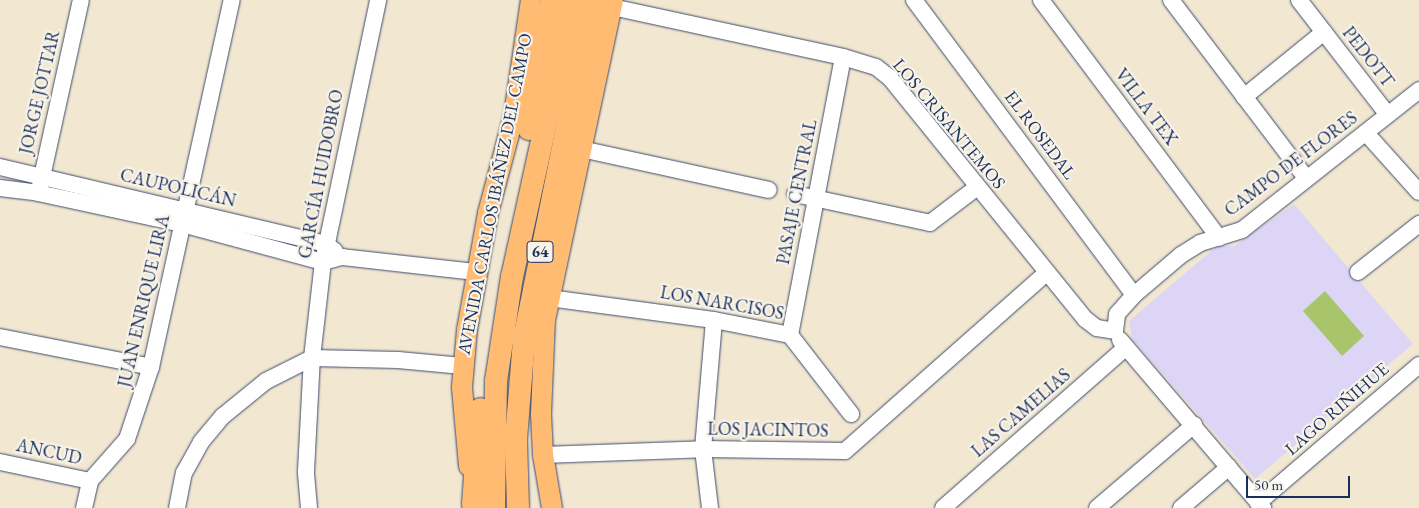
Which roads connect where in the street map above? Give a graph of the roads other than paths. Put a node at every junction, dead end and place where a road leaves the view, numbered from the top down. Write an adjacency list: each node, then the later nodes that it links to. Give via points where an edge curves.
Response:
1 (81, 0): 21 (street, JORGE JOTTAR)
2 (232, 0): 28 (street, JUAN ENRIQUE LIRA)
3 (378, 0): 31 (street, GARCÍA HUIDOBRO)
4 (532, 0): 35 (main road, AVENIDA CARLOS IBÁÑEZ DEL CAMPO, via 514,115 492,194)
5 (552, 0): 32 (highway, via 521,173)
6 (573, 0): 32 (highway, AVENIDA CARLOS IBÁÑEZ DEL CAMPO / 64)
7 (914, 0): 38 (street, EL ROSEDAL)
8 (1041, 0): 30 (street, VILLA TEX)
9 (1170, 0): 15 (street)
10 (1299, 0): 12 (street, PEDOTT)
11 (606, 2): 13 (street, LOS CRISANTEMOS); 18 (main road); 61 (highway, 64, via 525,330 517,413)
12 (1324, 32): 15 (street); 16 (street, PEDOTT)
13 (843, 57): 23 (street, LOS CRISANTEMOS, via 868,63 890,78); 27 (street, PASAJE CENTRAL)
14 (1419, 90): 16 (street, CAMPO DE FLORES)
15 (1244, 98): 20 (street)
16 (1388, 115): 17 (street, CAMPO DE FLORES)
17 (1366, 133): 20 (street, CAMPO DE FLORES); 25 (street)
18 (581, 149): 24 (street); 39 (main road)
19 (0, 167): 21 (street, CAUPOLICÁN)
20 (1306, 178): 30 (street, CAMPO DE FLORES, via 1242,230)
21 (40, 185): 22 (street, CAUPOLICÁN); 28 (street, CAUPOLICÁN)
22 (0, 188)
23 (976, 188): 27 (street, via 930,223); 37 (street, LOS CRISANTEMOS)
24 (769, 190)
25 (1419, 192)
26 (795, 194): 27 (street)
27 (816, 199): 42 (street, PASAJE CENTRAL)
28 (184, 217): 31 (street, CAUPOLICÁN); 34 (street, CAUPOLICÁN); 48 (street, JUAN ENRIQUE LIRA)
29 (1419, 224): 36 (street)
30 (1219, 238): 38 (street, CAMPO DE FLORES, via 1200,243 1181,255)
31 (326, 244): 33 (street, CAUPOLICÁN); 34 (street, GARCÍA HUIDOBRO)
32 (517, 246): 57 (highway, AVENIDA CARLOS IBÁÑEZ DEL CAMPO / 64, via 484,384)
33 (342, 257): 34 (street, CAUPOLICÁN); 35 (street, CAUPOLICÁN)
34 (323, 262): 45 (street, GARCÍA HUIDOBRO)
35 (476, 272): 47 (main road, AVENIDA CARLOS IBÁÑEZ DEL CAMPO)
36 (1358, 272)
37 (1046, 274): 41 (street, LOS CRISANTEMOS, via 1084,320 1097,328); 51 (street, LOS JACINTOS, via 845,451)
38 (1134, 294): 41 (street, via 1117,314)
39 (548, 298): 40 (street, LOS NARCISOS); 52 (main road, via 541,368)
40 (714, 320): 42 (street, LOS NARCISOS); 51 (street)
41 (1115, 331): 44 (street)
42 (790, 335): 49 (street, LOS NARCISOS)
43 (0, 337): 48 (street)
44 (1124, 349): 50 (street); 64 (street, LAS CAMELIAS)
45 (312, 358): 47 (street, via 398,360); 59 (street, via 266,381 223,416 201,442 184,473); 60 (street, GARCÍA HUIDOBRO, via 306,471)
46 (1419, 365): 56 (street, LAGO RIÑIHUE)
47 (462, 366): 57 (main road, AVENIDA CARLOS IBÁÑEZ DEL CAMPO, via 462,400)
48 (151, 367): 55 (street, JUAN ENRIQUE LIRA, via 127,439)
49 (851, 414)
50 (1194, 425): 54 (street); 65 (street)
51 (703, 449): 52 (street, LOS JACINTOS); 63 (street)
52 (543, 456): 62 (main road)
53 (0, 462): 55 (street, ANCUD)
54 (1229, 467): 56 (street); 66 (street)
55 (90, 481): 58 (street, JUAN ENRIQUE LIRA)
56 (1260, 505)
57 (480, 507)
58 (84, 508)
59 (177, 508)
60 (309, 508)
61 (518, 508)
62 (552, 508)
63 (710, 508)
64 (943, 508)
65 (1097, 508)
66 (1181, 508)

